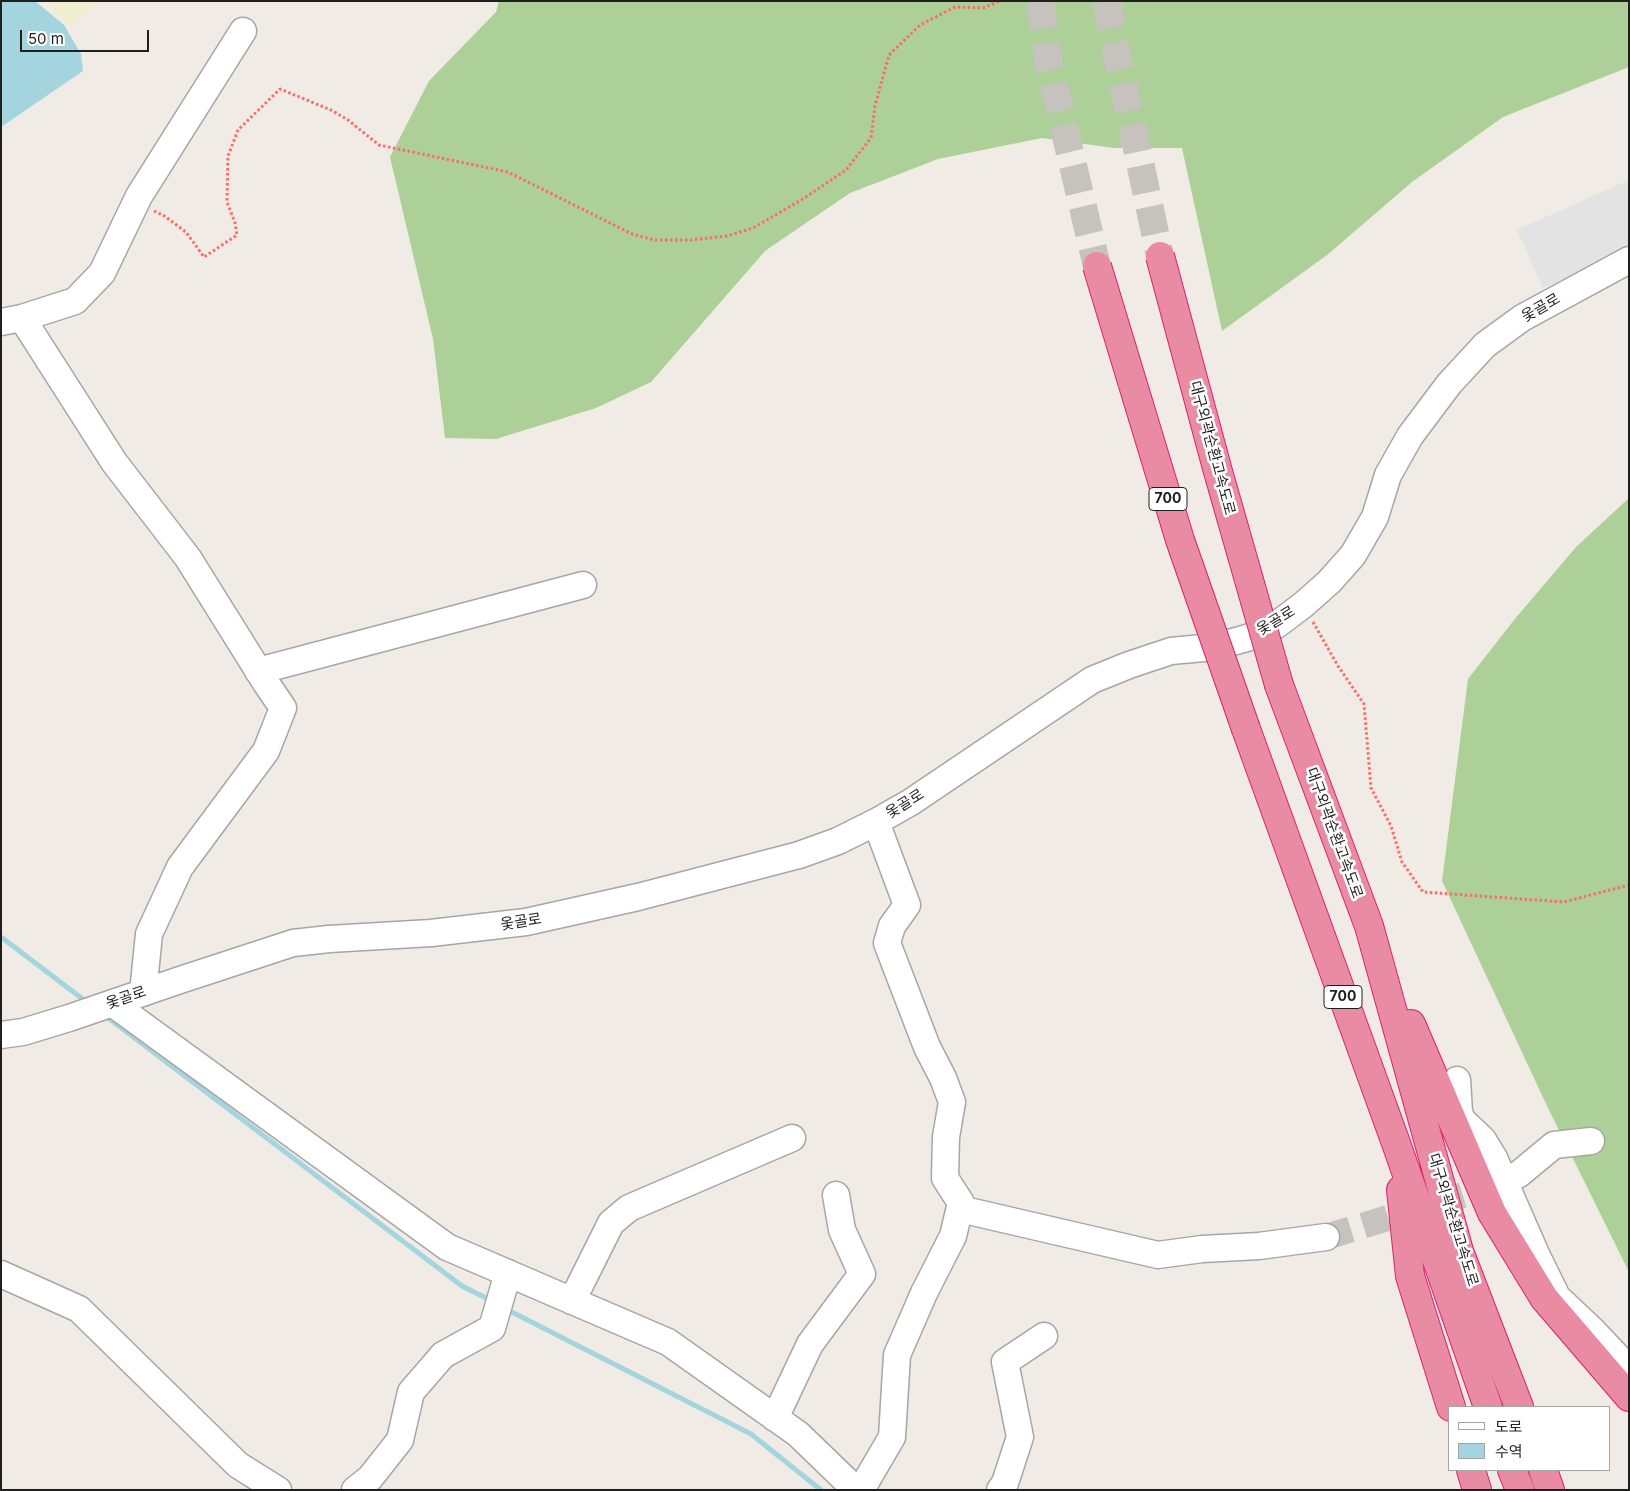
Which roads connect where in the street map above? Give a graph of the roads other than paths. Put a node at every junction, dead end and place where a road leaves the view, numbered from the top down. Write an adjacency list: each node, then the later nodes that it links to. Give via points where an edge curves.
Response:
1 (243, 31): 5 (street, via 135,203 102,273 75,301)
2 (1160, 256): 9 (highway, 대구외곽순환고속도로 / 700, bridge, via 1279,685)
3 (1629, 260): 8 (street, 옻골로, via 1522,318 1485,345 1449,384 1410,436 1388,476 1375,517 1353,555 1303,605 1274,626 1247,638 1214,647 1171,651 1092,680 911,802)
4 (1097, 266): 16 (highway, 대구외곽순환고속도로 / 700, bridge, via 1180,540)
5 (12, 320): 7 (street, via 188,558)
6 (583, 585): 7 (street)
7 (258, 670): 10 (street, via 284,708 266,751 180,868 149,934)
8 (876, 822): 10 (street, 옻골로, via 799,855 638,898 526,922 293,943); 19 (street, via 907,905 892,926 887,944 952,1102 946,1137 945,1178 961,1203)
9 (1369, 926): 21 (highway, 대구외곽순환고속도로 / 700); 27 (highway, via 1492,1213 1544,1298)
10 (143, 992): 11 (street, 옻골로)
11 (112, 1003): 12 (street, 옻골로, via 23,1032); 23 (street, via 447,1247)
12 (1, 1035)
13 (1457, 1080): 17 (street, via 1462,1120 1483,1140)
14 (792, 1138): 24 (street, via 630,1208 611,1223)
15 (1591, 1141): 17 (street, via 1554,1145)
16 (1397, 1146): 21 (highway, 대구외곽순환고속도로 / 700); 28 (highway, via 1410,1276)
17 (1504, 1182): 26 (street, via 1557,1297)
18 (836, 1195): 31 (street, via 842,1230 862,1274 810,1344)
19 (960, 1209): 20 (street, via 1158,1255); 38 (street, via 954,1236 897,1355 892,1437)
20 (1326, 1237)
21 (1449, 1258): 29 (highway, 대구외곽순환고속도로 / 700); 30 (highway, 대구외곽순환고속도로 / 700)
22 (1, 1274): 35 (street, via 79,1309 238,1465)
23 (508, 1274): 24 (street); 36 (street, via 492,1328 443,1355 411,1392 400,1440 370,1478)
24 (572, 1301): 31 (street, via 668,1342)
25 (1044, 1336): 39 (street, via 1005,1362 1020,1437)
26 (1629, 1369)
27 (1629, 1397)
28 (1451, 1406)
29 (1488, 1406)
30 (1519, 1406)
31 (776, 1418): 37 (street, via 798,1434)
32 (1471, 1471): 40 (highway)
33 (1512, 1471): 41 (highway)
34 (1542, 1471): 42 (highway)
35 (278, 1490)
36 (355, 1490)
37 (856, 1490)
38 (861, 1490)
39 (1000, 1490)
40 (1477, 1490)
41 (1520, 1490)
42 (1550, 1490)

